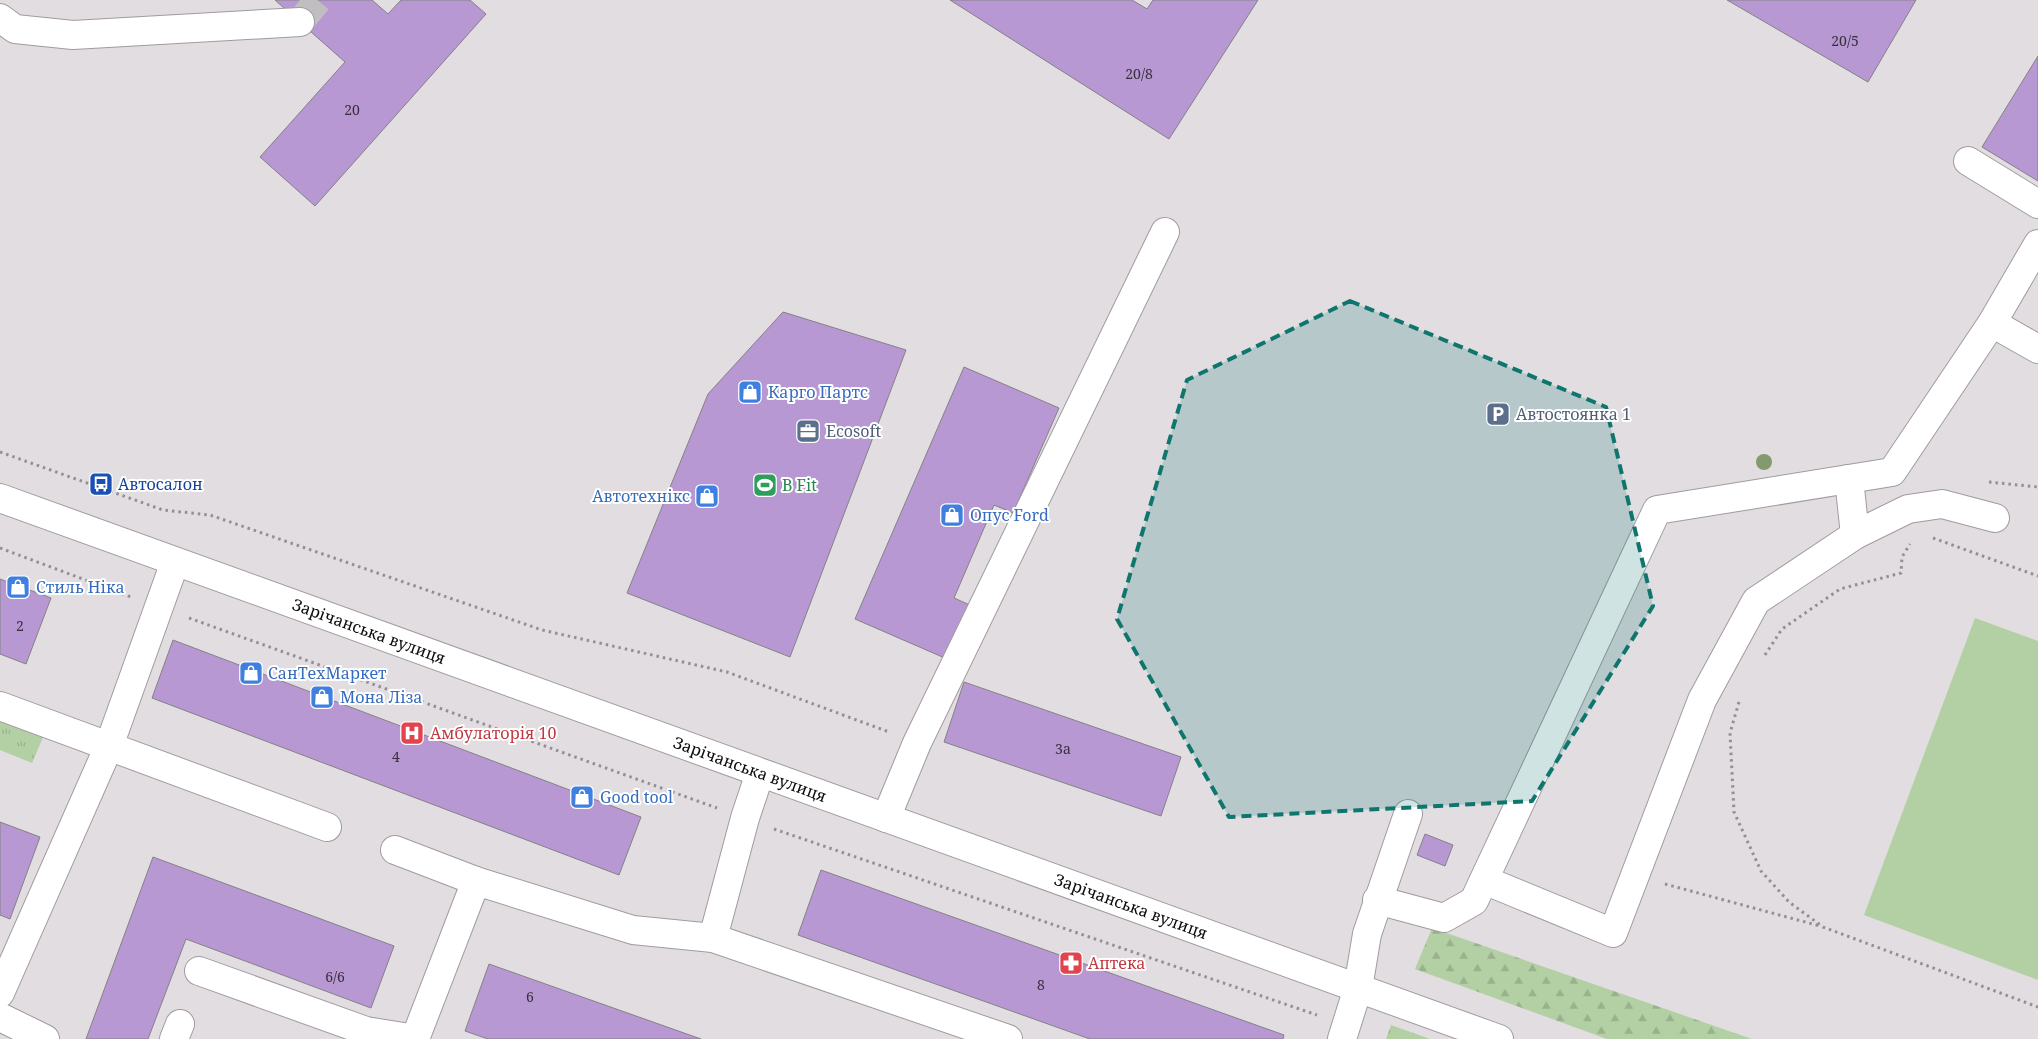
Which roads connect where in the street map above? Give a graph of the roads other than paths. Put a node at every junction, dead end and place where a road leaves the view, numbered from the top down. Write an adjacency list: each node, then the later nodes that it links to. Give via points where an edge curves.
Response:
1 (0, 18): 2 (street, via 15,29 73,35)
2 (300, 22)
3 (1968, 161): 4 (street)
4 (2038, 204)
5 (1166, 232): 18 (street, via 918,743)
6 (2038, 244): 7 (street)
7 (1992, 323): 8 (street); 9 (street, via 1892,472)
8 (2038, 349)
9 (1849, 479): 12 (street); 22 (street, via 1657,510)
10 (0, 498): 13 (street, Зарічанська вулиця)
11 (1995, 518): 12 (street, via 1942,504 1908,509)
12 (1855, 535): 22 (street, via 1756,600 1702,700 1613,933)
13 (174, 562): 15 (street); 16 (street, Зарічанська вулиця)
14 (0, 706): 15 (street)
15 (109, 746): 19 (street); 27 (street)
16 (760, 773): 18 (street, Зарічанська вулиця); 24 (street)
17 (1408, 814): 23 (street)
18 (886, 818): 26 (street, Зарічанська вулиця)
19 (327, 827)
20 (395, 850): 21 (street)
21 (476, 880): 24 (street, via 632,930); 29 (street)
22 (1484, 880): 23 (street, via 1474,901 1444,918)
23 (1378, 900): 26 (street, via 1367,934)
24 (713, 938): 30 (street)
25 (199, 972): 29 (street, via 366,1031)
26 (1358, 988): 31 (street); 32 (street, Зарічанська вулиця)
27 (1, 997): 28 (street)
28 (45, 1039)
29 (416, 1039)
30 (1008, 1039)
31 (1342, 1039)
32 (1499, 1039)

